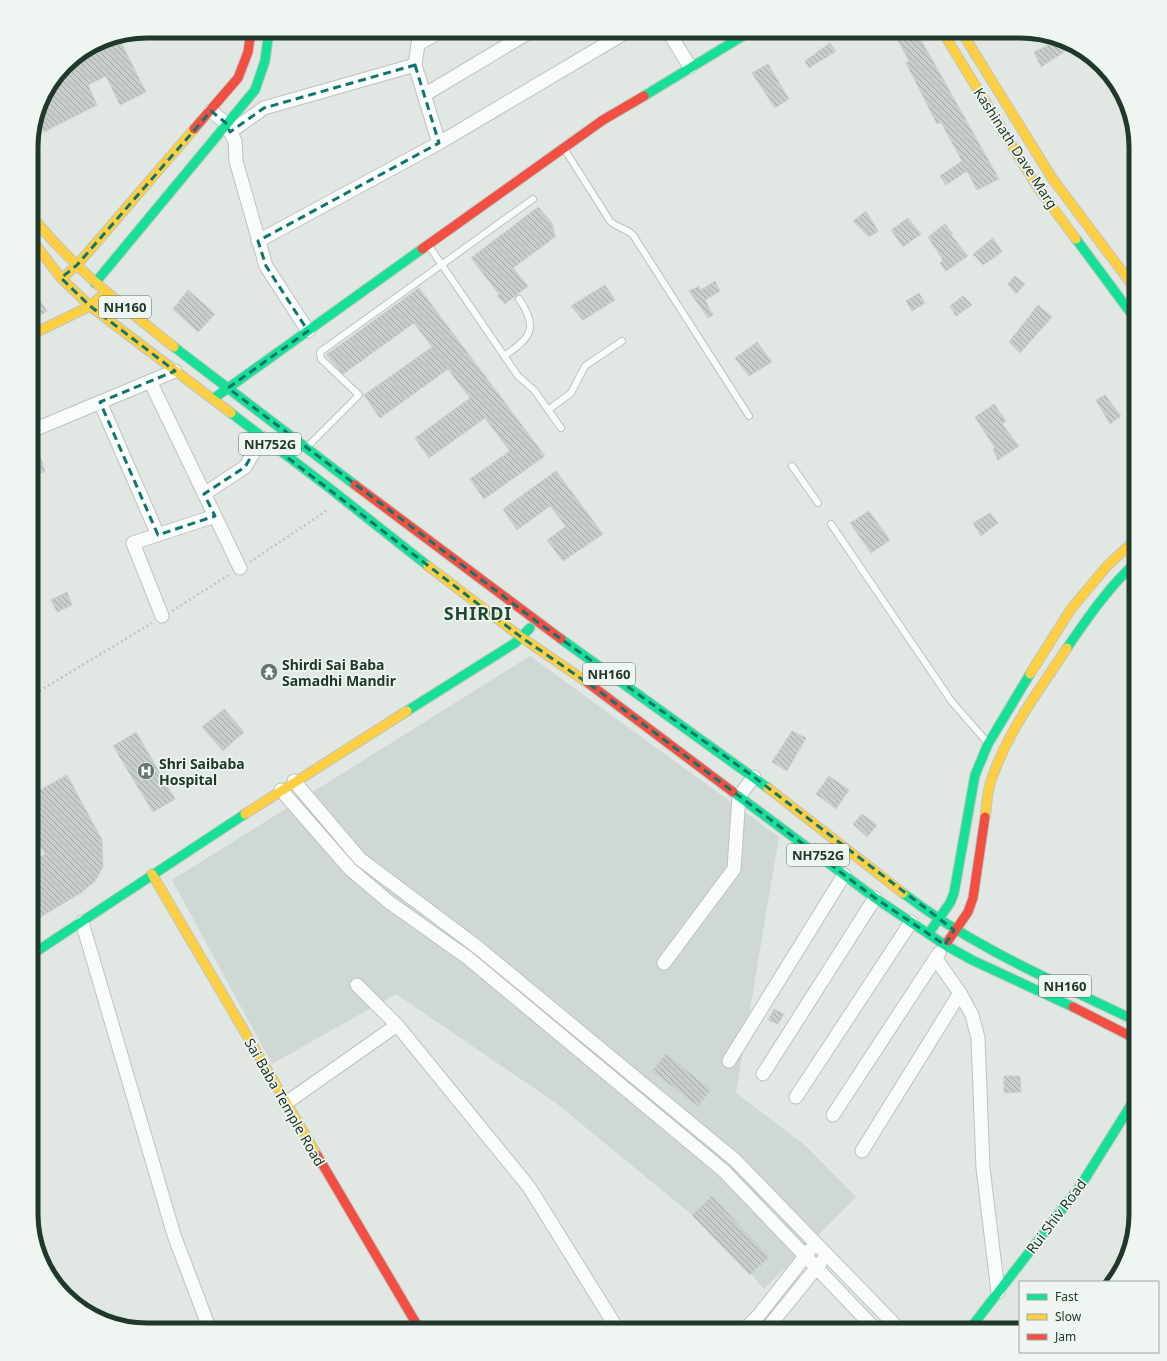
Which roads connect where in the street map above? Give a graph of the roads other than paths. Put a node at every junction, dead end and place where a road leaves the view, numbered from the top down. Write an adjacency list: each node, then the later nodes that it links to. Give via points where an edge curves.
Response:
1 (250, 38): 15 (main road, via 248,52 238,78)
2 (269, 38): 16 (main road, via 263,76)
3 (421, 38): 11 (street)
4 (429, 38): 11 (street)
5 (519, 38): 14 (street)
6 (616, 38): 17 (street)
7 (672, 38): 13 (street)
8 (739, 38): 13 (main road)
9 (946, 38): 33 (main road, Kashinath Dave Marg, via 1036,185)
10 (965, 38): 28 (main road, Kashinath Dave Marg, via 1052,178)
11 (418, 44): 12 (street)
12 (415, 65): 14 (street); 16 (street, via 264,108)
13 (690, 67): 18 (main road, via 603,120)
14 (424, 95): 17 (street)
15 (211, 111): 16 (street); 19 (main road)
16 (228, 127): 19 (main road); 22 (street, via 234,141 236,161)
17 (439, 143): 22 (street)
18 (563, 148): 23 (main road); 44 (lane, via 610,221 632,235)
19 (167, 178): 26 (main road); 29 (main road)
20 (533, 199): 25 (lane)
21 (38, 224): 26 (main road, NH160)
22 (258, 241): 34 (street, via 266,266)
23 (429, 244): 25 (lane); 34 (main road)
24 (38, 248): 27 (main road, NH752G)
25 (442, 265): 37 (lane); 48 (lane, via 320,352 321,359 359,396)
26 (77, 266): 27 (main road); 29 (main road, NH160)
27 (61, 278): 32 (main road, NH752G)
28 (1129, 281)
29 (96, 283): 30 (main road, NH160)
30 (105, 292): 32 (main road); 40 (main road, NH160)
31 (519, 299): 37 (lane, via 529,314 530,330 521,345)
32 (90, 306): 35 (main road); 38 (main road, NH752G)
33 (1129, 311)
34 (308, 331): 40 (main road)
35 (38, 332)
36 (622, 341): 43 (lane, via 585,366 572,393)
37 (504, 356): 43 (lane)
38 (175, 371): 39 (street); 41 (main road, NH752G)
39 (150, 381): 42 (street); 50 (street)
40 (228, 388): 41 (main road); 48 (main road, NH160)
41 (213, 400): 47 (main road, NH752G)
42 (100, 402): 45 (street); 54 (street)
43 (548, 410): 46 (lane)
44 (749, 416)
45 (38, 428)
46 (561, 428)
47 (262, 438): 50 (street, via 245,467); 60 (main road, NH752G)
48 (306, 448): 59 (main road, NH160)
49 (792, 466): 51 (lane)
50 (204, 494): 52 (street)
51 (818, 503)
52 (215, 516): 54 (street); 56 (street)
53 (831, 524): 61 (lane, via 952,702)
54 (158, 535): 58 (street, via 134,543)
55 (1129, 546): 61 (main road, via 1107,566 1071,609 1007,710)
56 (240, 568)
57 (1129, 569): 61 (main road, via 1086,620 1022,716)
58 (162, 616)
59 (536, 621): 60 (main road); 62 (main road, NH160)
60 (521, 637): 63 (main road); 65 (main road, NH752G, via 599,691)
61 (995, 748): 69 (main road, via 975,775 954,893); 72 (main road, via 973,898 968,912)
62 (754, 777): 65 (street); 69 (main road, NH160)
63 (294, 781): 64 (main road); 90 (street, via 360,859 476,946 696,1126 735,1160)
64 (281, 790): 66 (main road); 92 (street, via 350,869 389,902 468,958 686,1138 724,1171)
65 (739, 796): 67 (main road, NH752G); 77 (street, via 734,869)
66 (152, 874): 70 (main road); 86 (main road, Sai Baba Temple Road)
67 (844, 875): 68 (main road, NH752G); 83 (street)
68 (874, 898): 71 (main road, NH752G); 84 (street)
69 (938, 920): 72 (main road, NH160); 73 (main road)
70 (82, 922): 75 (main road); 95 (street, via 174,1235)
71 (911, 922): 73 (main road, NH752G); 85 (street)
72 (954, 930): 74 (main road); 80 (main road, NH160)
73 (928, 934): 74 (main road, NH752G)
74 (945, 945): 76 (street); 82 (main road, NH752G)
75 (38, 950)
76 (936, 959): 79 (street); 88 (street)
77 (664, 963)
78 (357, 984): 81 (street)
79 (960, 993): 89 (street); 94 (street, via 972,1015 978,1038 983,1168)
80 (1129, 1018)
81 (397, 1025): 86 (street); 97 (street, via 529,1187)
82 (1129, 1036)
83 (729, 1061)
84 (763, 1074)
85 (796, 1097)
86 (286, 1103): 96 (main road, Sai Baba Temple Road)
87 (1129, 1108): 94 (main road, Rui Shiv Road, via 1081,1185)
88 (833, 1115)
89 (862, 1151)
90 (816, 1243): 91 (street); 92 (street)
91 (826, 1254): 93 (street); 101 (street)
92 (805, 1257): 93 (street); 98 (street)
93 (816, 1268): 99 (street); 100 (street)
94 (998, 1292): 102 (main road, Rui Shiv Road)
95 (207, 1323)
96 (416, 1323)
97 (614, 1323)
98 (751, 1323)
99 (772, 1323)
100 (869, 1323)
101 (893, 1323)
102 (974, 1323)

